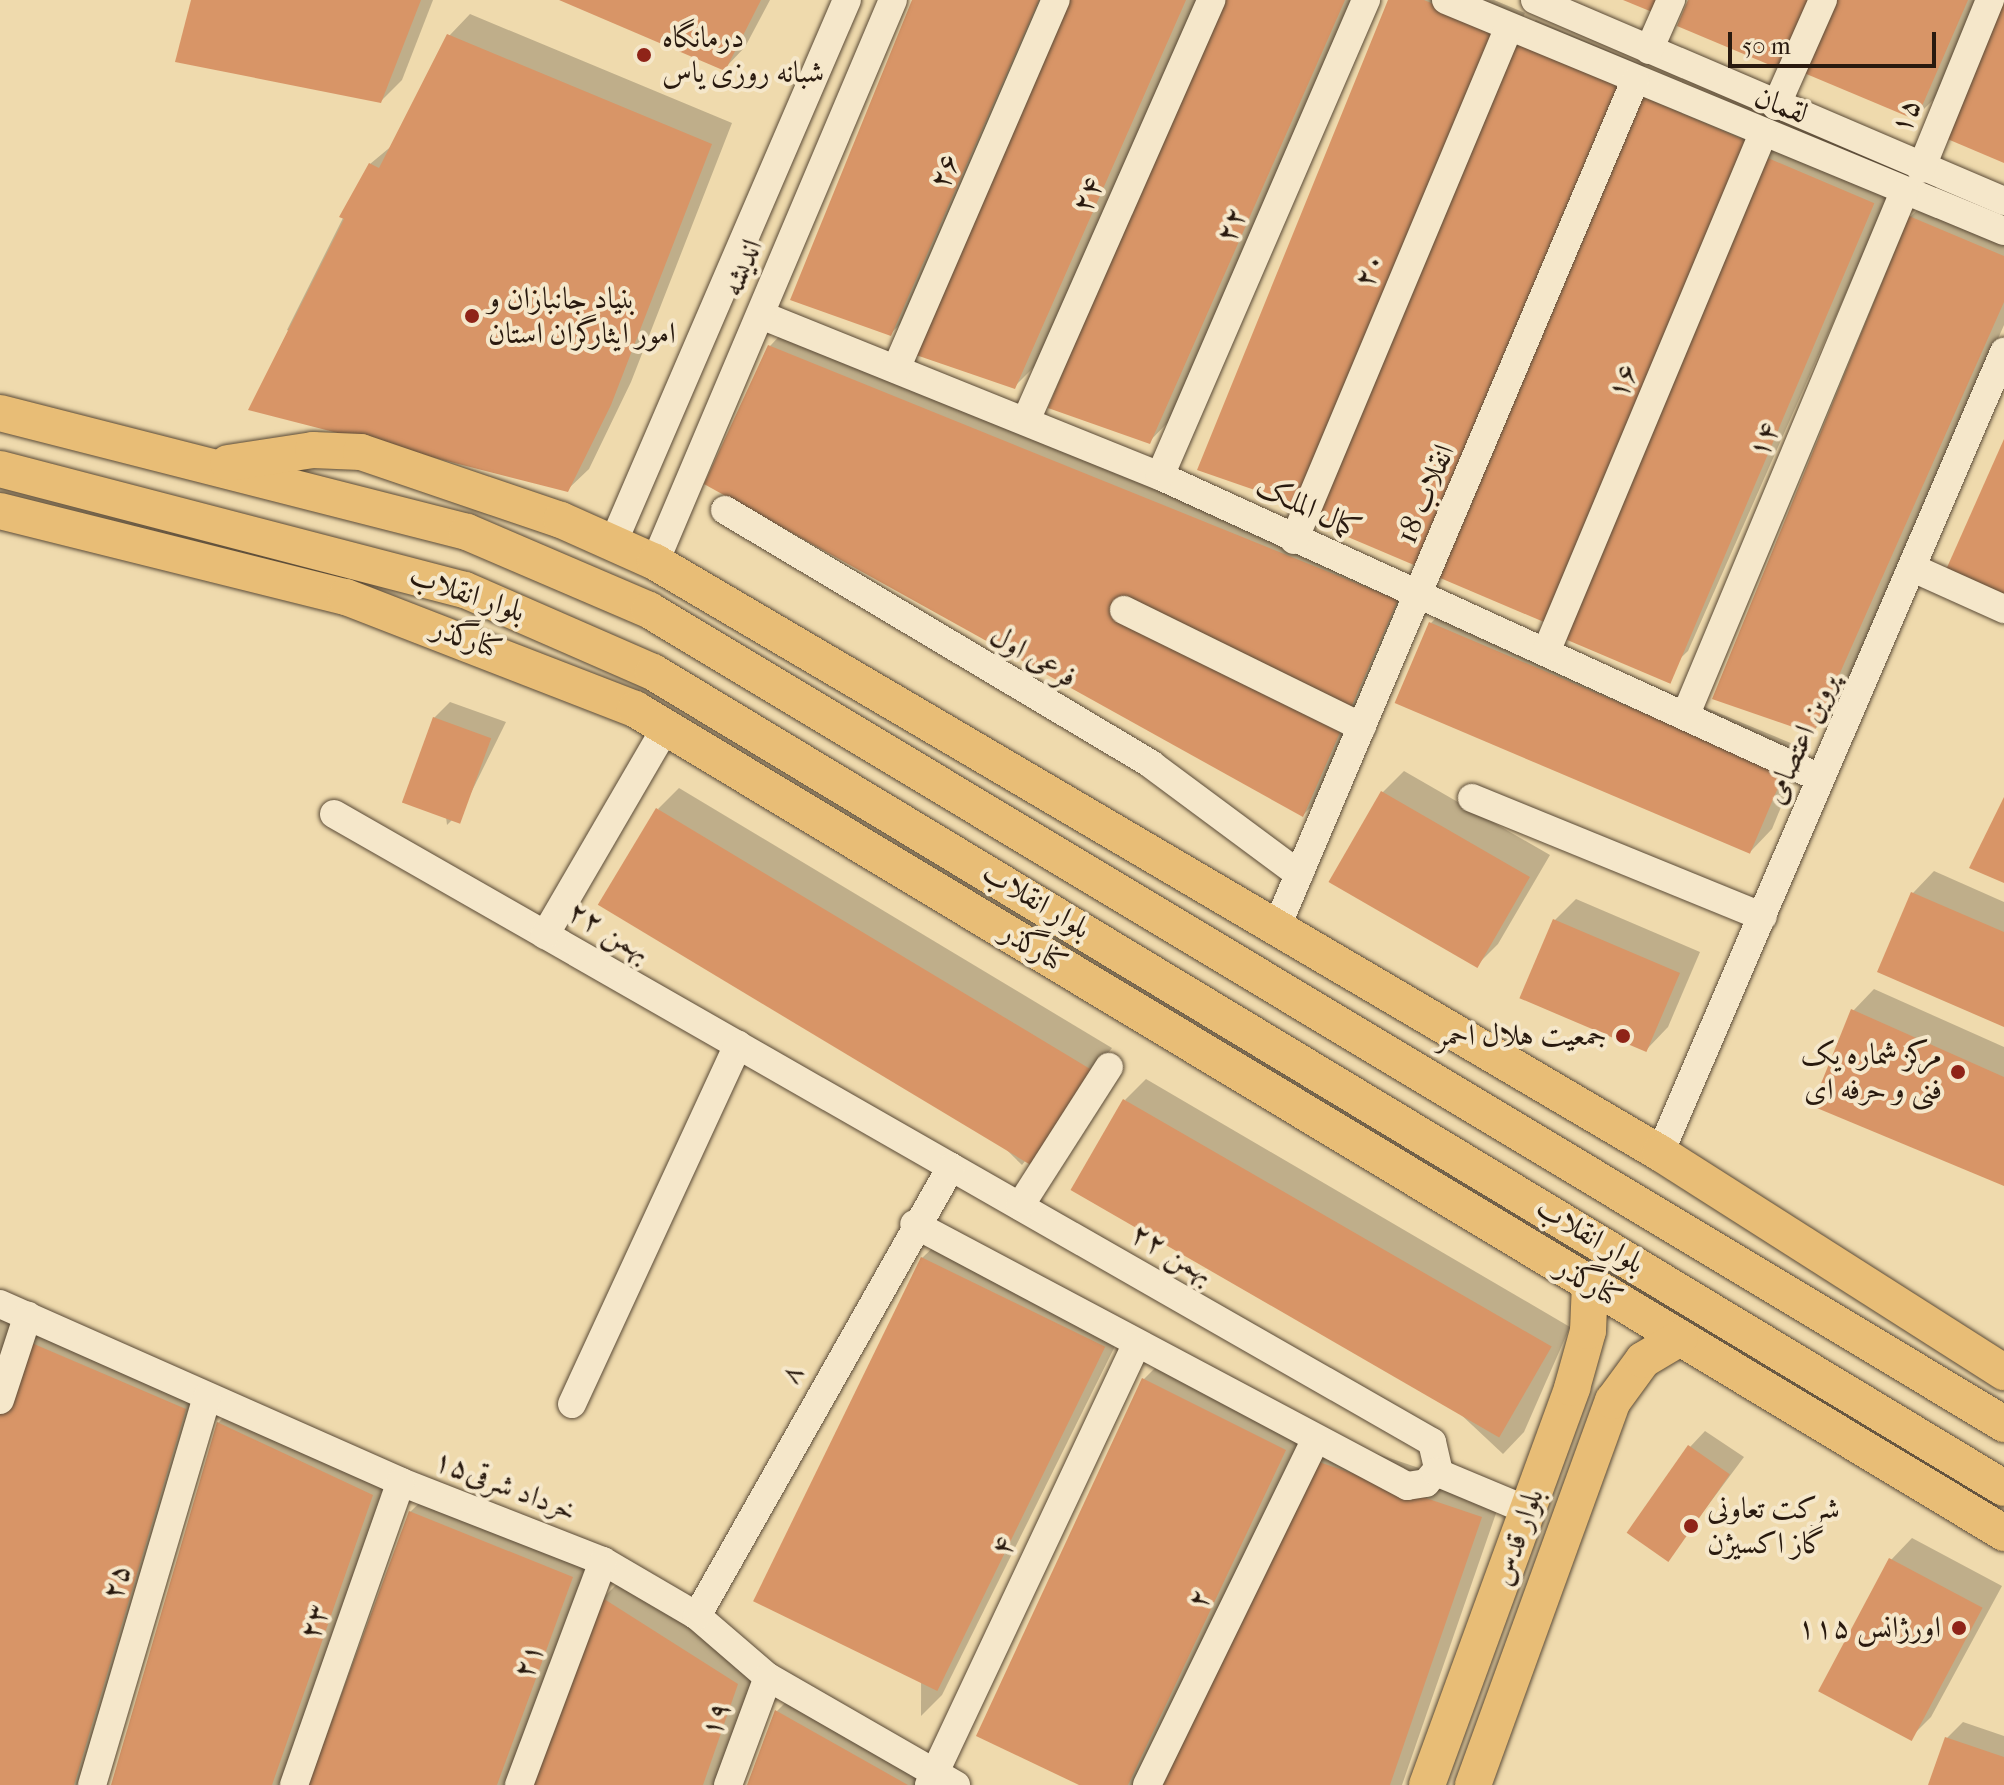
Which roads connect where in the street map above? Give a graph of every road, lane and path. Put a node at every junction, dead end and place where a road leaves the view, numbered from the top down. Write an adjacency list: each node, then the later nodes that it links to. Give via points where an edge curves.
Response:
1 (847, 0): 12 (street, اندیشه)
2 (893, 0): 14 (street, اندیشه)
3 (1056, 0): 23 (street, ۲۶)
4 (1211, 0): 25 (street, ۲۴)
5 (1366, 0): 28 (street, ۲۲)
6 (1446, 0): 11 (street, لقمان)
7 (1535, 0): 13 (street, لقمان)
8 (1671, 0): 13 (street)
9 (1823, 0): 16 (street)
10 (1990, 0): 18 (street, ۱۵)
11 (1509, 27): 15 (street, لقمان); 33 (street, ۲۰)
12 (827, 47): 14 (street); 29 (street, اندیشه)
13 (1649, 50): 16 (street, لقمان)
14 (866, 62): 21 (street, اندیشه)
15 (1635, 81): 17 (street, لقمان); 37 (street, انقلاب 18)
16 (1776, 106): 18 (street, لقمان)
17 (1762, 136): 18 (street, لقمان); 40 (street, ۱۶)
18 (1913, 181): 19 (street, لقمان); 20 (street, لقمان); 41 (street, ۱۴)
19 (2004, 201)
20 (2004, 231)
21 (761, 315): 23 (street, کمال الملک); 32 (street, اندیشه)
22 (2004, 352): 36 (street, پروین اعتصامی)
23 (896, 369): 25 (street, کمال الملک)
24 (0, 413): 26 (main road, بلوار انقلاب)
25 (1027, 418): 28 (street, کمال الملک)
26 (210, 465): 34 (main road, via 313,450 361,452); 46 (main road, بلوار انقلاب, via 467,532 558,568 738,660)
27 (0, 469): 48 (main road, بلوار انقلاب, via 346,554 563,628 725,713)
28 (1160, 476): 33 (street, کمال الملک)
29 (628, 510): 32 (street, via 642,529); 34 (street, اندیشه)
30 (725, 510): 49 (street, فرعی اول, via 1152,765)
31 (0, 511): 42 (main road, کنارگذر, via 346,597 545,668)
32 (670, 528): 35 (street, اندیشه)
33 (1294, 540): 37 (street, کمال الملک)
34 (613, 543): 35 (main road)
35 (655, 562): 51 (main road)
36 (1915, 569): 38 (street); 44 (street, پروین اعتصامی)
37 (1420, 598): 40 (street, کمال الملک); 43 (street, انقلاب 18)
38 (2004, 609)
39 (1124, 610): 43 (street)
40 (1546, 652): 41 (street, کمال الملک)
41 (1686, 714): 44 (street, کمال الملک)
42 (666, 727): 52 (street); 56 (main road, کنارگذر)
43 (1362, 727): 49 (street, انقلاب 18)
44 (1820, 778): 50 (street, پروین اعتصامی)
45 (1472, 798): 50 (street)
46 (986, 810): 48 (main road); 70 (main road, بلوار انقلاب)
47 (334, 814): 52 (street, ۲۲ بهمن)
48 (959, 855): 55 (main road, بلوار انقلاب)
49 (1299, 874): 51 (street, انقلاب 18)
50 (1763, 917): 57 (street, پروین اعتصامی)
51 (1275, 931): 57 (main road)
52 (545, 935): 53 (street, ۲۲ بهمن)
53 (738, 1045): 58 (street, ۲۲ بهمن); 69 (street)
54 (1109, 1067): 59 (street)
55 (1327, 1076): 56 (main road); 72 (main road, بلوار انقلاب)
56 (1305, 1111): 61 (main road, کنارگذر)
57 (1660, 1153): 66 (main road)
58 (951, 1167): 59 (street, ۲۲ بهمن); 60 (street, ۸)
59 (1020, 1206): 73 (street, ۲۲ بهمن, via 1432,1442 1440,1451)
60 (914, 1224): 65 (street); 81 (street, ۸)
61 (1590, 1284): 64 (main road, کنارگذر); 77 (main road, بلوار قدس, via 1582,1354)
62 (0, 1304): 63 (street, ۱۵خرداد شرقی)
63 (28, 1315): 67 (street, ۱۵خرداد شرقی); 68 (street)
64 (1680, 1338): 76 (main road, کنارگذر); 78 (main road, بلوار قدس, via 1643,1360 1613,1401)
65 (1135, 1347): 71 (street); 83 (street, ۴)
66 (2002, 1370): 70 (main road)
67 (207, 1398): 74 (street, ۱۵خرداد شرقی); 84 (street, ۲۵)
68 (0, 1400)
69 (572, 1404)
70 (1992, 1417)
71 (1314, 1442): 73 (street, via 1407,1486); 88 (street, ۲)
72 (1948, 1454): 75 (main road, بلوار انقلاب); 76 (main road)
73 (1436, 1472): 77 (street)
74 (401, 1482): 80 (street, ۱۵خرداد شرقی); 85 (street, ۲۳)
75 (2004, 1488)
76 (1931, 1489): 79 (main road, کنارگذر)
77 (1527, 1510): 78 (main road); 89 (main road, بلوار قدس)
78 (1567, 1527): 90 (main road, بلوار قدس)
79 (2004, 1533)
80 (603, 1561): 81 (street, ۱۵خرداد شرقی); 86 (street, ۲۱)
81 (697, 1616): 82 (street, ۱۵خرداد شرقی)
82 (768, 1677): 83 (street, ۱۵خرداد شرقی); 87 (street, ۱۹)
83 (939, 1781)
84 (92, 1785)
85 (294, 1785)
86 (519, 1785)
87 (728, 1785)
88 (1147, 1785)
89 (1427, 1785)
90 (1473, 1785)

